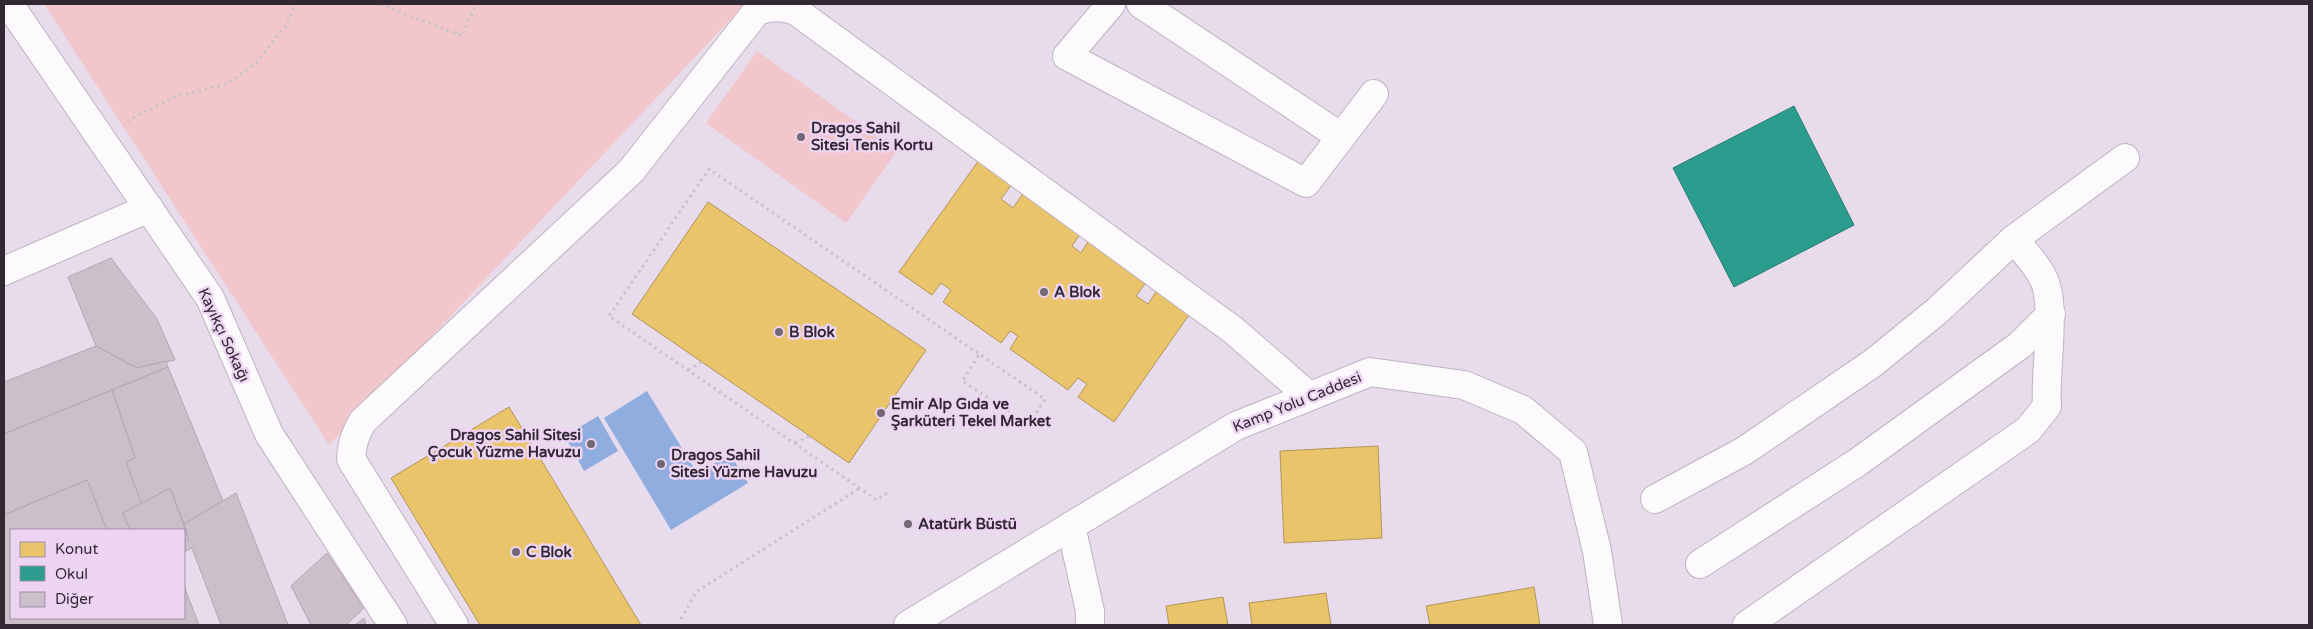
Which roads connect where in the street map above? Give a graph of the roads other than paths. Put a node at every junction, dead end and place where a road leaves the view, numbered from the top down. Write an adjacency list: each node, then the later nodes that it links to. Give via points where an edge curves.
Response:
1 (9, 4): 7 (street, Kayıkçı Sokağı)
2 (1111, 4): 5 (street, via 1067,56 1306,182)
3 (1141, 4): 5 (street)
4 (1374, 94): 5 (street)
5 (1341, 137)
6 (2125, 158): 8 (street)
7 (149, 208): 9 (street); 15 (street, Kayıkçı Sokağı, via 210,298 269,434)
8 (2014, 239): 10 (street, via 2043,277); 12 (street, via 1937,311 1873,363 1744,451)
9 (4, 271)
10 (2051, 314): 14 (street, via 2020,345 1866,457); 20 (street, via 2045,384 2047,406 2028,430)
11 (1309, 396): 13 (street, Kamp Yolu Caddesi, via 1236,426); 16 (street, via 1233,330 796,11 786,7 766,8 757,11 631,171 357,431 351,459); 19 (street, Kamp Yolu Caddesi, via 1370,372 1464,385 1523,410 1573,452 1598,551)
12 (1655, 499)
13 (1071, 526): 17 (street, Kamp Yolu Caddesi); 18 (street, via 1090,611)
14 (1700, 564)
15 (393, 625)
16 (454, 625)
17 (908, 625)
18 (1090, 625)
19 (1608, 625)
20 (1747, 625)

